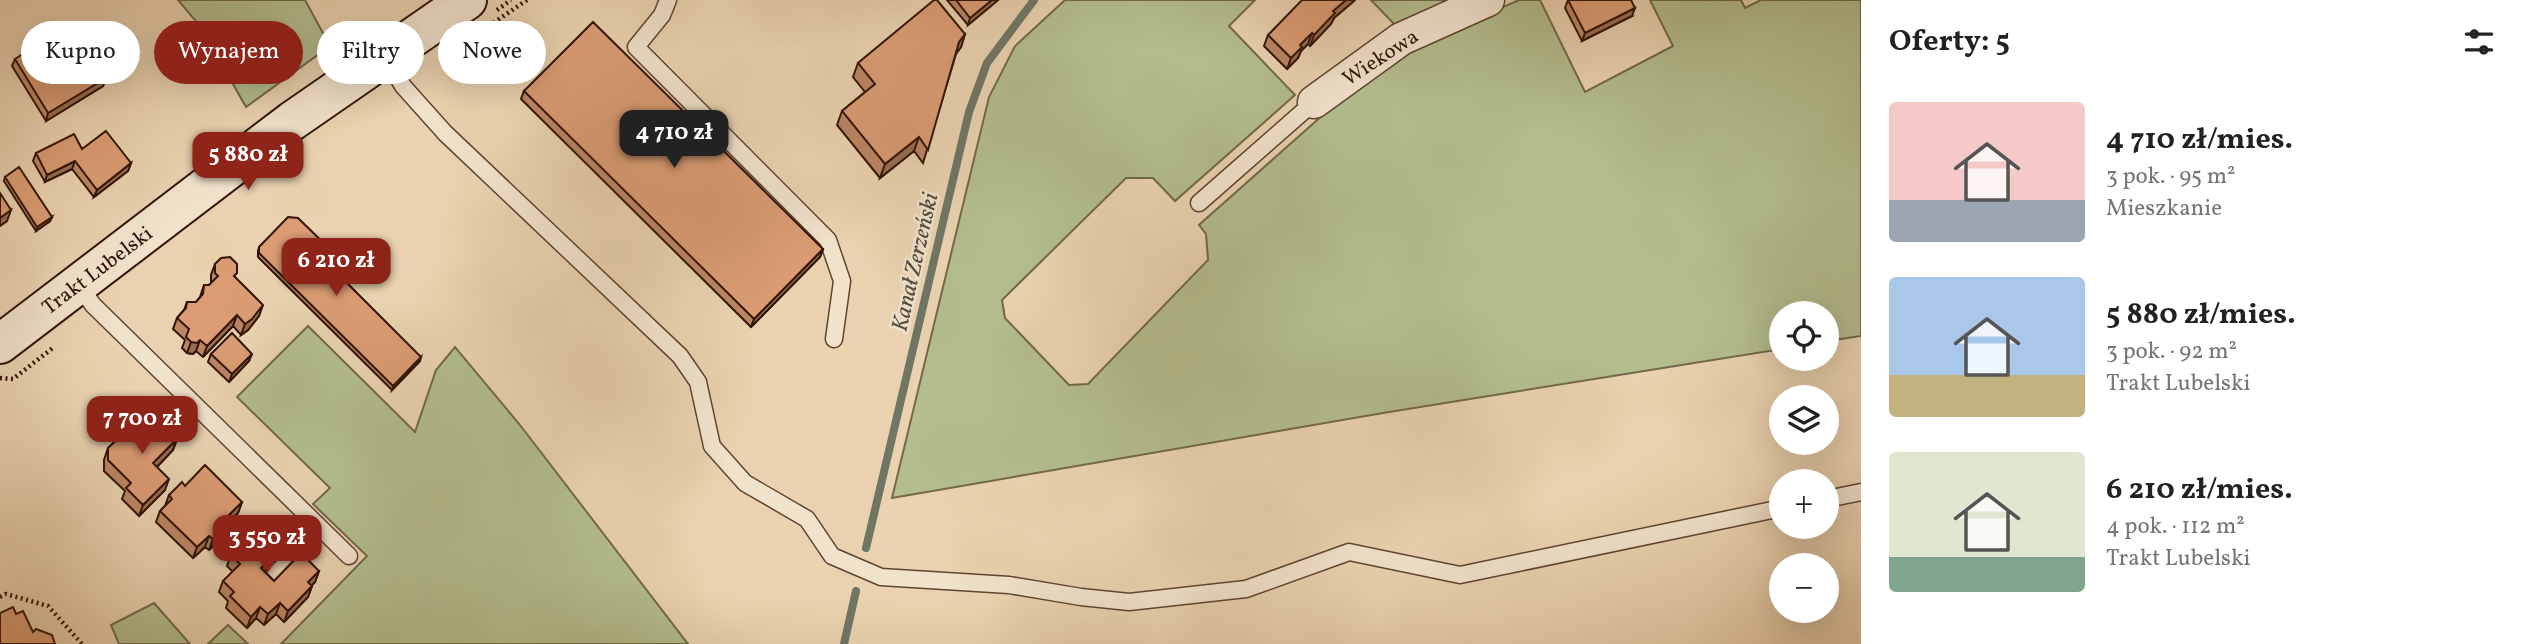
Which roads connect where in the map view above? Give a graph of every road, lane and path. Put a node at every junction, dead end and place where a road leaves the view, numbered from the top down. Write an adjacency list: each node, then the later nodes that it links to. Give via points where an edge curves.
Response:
1 (527, 0): 4 (path)
2 (668, 0): 11 (lane, via 636,47 828,240 842,281)
3 (1488, 0): 8 (street, Wiekowa, via 1401,39)
4 (474, 16): 5 (street, Trakt Lubelski)
5 (424, 38)
6 (345, 84): 10 (street, Trakt Lubelski)
7 (402, 84): 17 (lane, via 445,133 680,356 698,382 712,446 745,483 807,519 832,556 881,577 1009,585 1129,602 1246,589 1349,552 1460,575)
8 (1314, 102): 9 (lane)
9 (1199, 203)
10 (78, 284): 13 (street, Trakt Lubelski); 18 (lane, via 93,305)
11 (834, 339)
12 (59, 343): 14 (path, via 13,379)
13 (0, 344)
14 (0, 378)
15 (1861, 492): 16 (lane)
16 (1839, 497)
17 (1769, 511)
18 (349, 556)
19 (0, 597): 20 (path, via 6,594 48,606)
20 (82, 644)

